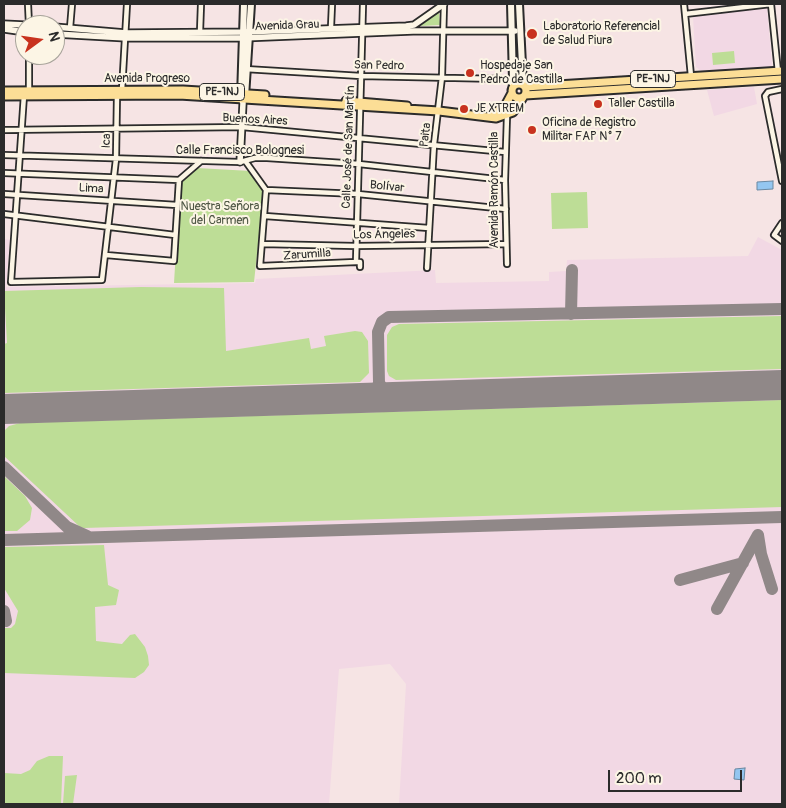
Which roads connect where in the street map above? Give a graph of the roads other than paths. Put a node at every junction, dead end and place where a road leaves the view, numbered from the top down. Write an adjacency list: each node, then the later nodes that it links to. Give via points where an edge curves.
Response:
1 (72, 4): 17 (street)
2 (127, 4): 24 (street, Ica)
3 (201, 4): 21 (street)
4 (244, 4): 25 (main road)
5 (250, 4): 25 (main road)
6 (332, 4): 15 (street)
7 (363, 4): 14 (street, Calle José de San Martín)
8 (444, 4): 14 (street, Avenida Grau, via 414,25); 18 (street, Paita)
9 (512, 4): 19 (main road)
10 (519, 4): 20 (main road)
11 (684, 4): 13 (street)
12 (771, 4): 13 (street); 27 (street)
13 (685, 14): 32 (street)
14 (362, 26): 15 (street, Avenida Grau); 22 (street, Calle José de San Martín)
15 (331, 27): 25 (street, Avenida Grau)
16 (65, 28): 17 (street, Avenida Grau)
17 (70, 28): 24 (street, Avenida Grau)
18 (444, 31): 19 (street, Avenida Grau); 22 (street, Avenida Grau); 33 (street, Paita)
19 (512, 31): 20 (street, Avenida Grau); 37 (main road, via 513,80)
20 (520, 31): 37 (main road)
21 (200, 32): 24 (street, Avenida Grau); 25 (street, Avenida Grau)
22 (362, 33): 25 (street, Avenida Grau); 31 (street, Calle José de San Martín)
23 (65, 34): 24 (street, Avenida Grau)
24 (126, 35): 25 (street, Avenida Grau); 41 (street, Ica)
25 (247, 35): 29 (main road)
26 (782, 36): 27 (street)
27 (774, 38): 30 (street)
28 (28, 65): 43 (street)
29 (245, 69): 31 (street, San Pedro); 46 (main road)
30 (780, 72): 32 (main road, PE-1NJ)
31 (361, 76): 33 (street, San Pedro); 47 (street, Calle José de San Martín)
32 (692, 76): 35 (main road, PE-1NJ)
33 (442, 77): 37 (street, San Pedro, via 505,80); 48 (street, Paita)
34 (782, 79): 40 (main road, PE-1NJ)
35 (581, 83): 36 (main road, PE-1NJ); 40 (main road)
36 (550, 85): 37 (main road, PE-1NJ); 42 (main road)
37 (518, 87): 45 (main road); 45 (main road, PE-1NJ, via 518,98); 50 (main road, via 499,112)
38 (782, 89): 58 (street, via 768,92 765,96)
39 (4, 91): 43 (main road, Avenida Progreso / PE-1NJ)
40 (582, 91): 42 (main road, PE-1NJ)
41 (120, 93): 43 (main road, Avenida Progreso / PE-1NJ); 46 (main road, Avenida Progreso / PE-1NJ); 52 (street, Ica)
42 (551, 93): 45 (main road, PE-1NJ)
43 (26, 94): 44 (main road, Avenida Progreso / PE-1NJ); 54 (street)
44 (4, 96)
45 (524, 96): 49 (main road)
46 (243, 97): 47 (main road, Avenida Progreso / PE-1NJ); 51 (street)
47 (360, 105): 48 (main road, Avenida Progreso / PE-1NJ, via 431,107); 55 (street, Calle José de San Martín)
48 (439, 111): 50 (main road, Avenida Progreso / PE-1NJ); 57 (street, Paita)
49 (507, 116): 50 (main road, Avenida Progreso / PE-1NJ); 59 (street, Avenida Ramón Castilla)
50 (486, 118)
51 (242, 128): 52 (street, Buenos Aires); 55 (street, Buenos Aires); 64 (street)
52 (117, 129): 54 (street, Buenos Aires); 62 (street, Ica)
53 (4, 130): 54 (street, Buenos Aires)
54 (22, 130): 61 (street)
55 (359, 138): 57 (street, Buenos Aires); 65 (street, Calle José de San Martín)
56 (782, 142): 58 (street)
57 (434, 144): 59 (street, Buenos Aires); 68 (street, Paita)
58 (775, 144): 72 (street)
59 (505, 152): 71 (street, Avenida Ramón Castilla)
60 (4, 155): 61 (street, Calle Francisco Bolognesi)
61 (20, 155): 62 (street, Calle Francisco Bolognesi); 67 (street)
62 (116, 159): 63 (street, Calle Francisco Bolognesi); 69 (street, Ica)
63 (200, 161): 64 (street, Calle Francisco Bolognesi); 70 (street)
64 (243, 162): 65 (street, Calle Francisco Bolognesi, via 255,158); 73 (street)
65 (359, 164): 68 (street, Calle Francisco Bolognesi); 75 (street, Calle José de San Martín)
66 (4, 173): 67 (street)
67 (17, 173): 69 (street); 76 (street)
68 (433, 173): 71 (street, Calle Francisco Bolognesi); 78 (street, Paita)
69 (114, 177): 70 (street); 77 (street, Ica)
70 (179, 180): 79 (street)
71 (505, 180): 80 (street, Avenida Ramón Castilla)
72 (782, 181)
73 (266, 190): 75 (street, Bolívar); 83 (street)
74 (4, 194): 76 (street, Lima)
75 (358, 194): 78 (street, Bolívar); 84 (street, Calle José de San Martín)
76 (16, 195): 77 (street, Lima); 82 (street)
77 (111, 200): 79 (street, Lima); 86 (street, Ica)
78 (431, 202): 80 (street, Bolívar); 87 (street, Paita)
79 (177, 205): 88 (street)
80 (506, 209): 92 (street, Avenida Ramón Castilla)
81 (4, 214): 82 (street)
82 (15, 215): 86 (street); 94 (street, Ica, via 12,282 102,280)
83 (265, 216): 84 (street); 90 (street)
84 (357, 223): 87 (street); 93 (street, Calle José de San Martín)
85 (782, 223): 89 (street, via 774,235)
86 (107, 228): 88 (street); 94 (street, Ica)
87 (429, 228): 91 (street, Paita)
88 (175, 235): 94 (street, via 173,261)
89 (782, 241)
90 (262, 244): 93 (street, Los Ángeles); 95 (street, Zarumilla, via 260,266)
91 (428, 244): 92 (street, Los Ángeles); 93 (street, Los Ángeles); 98 (street, Paita)
92 (506, 244): 96 (street, Avenida Ramón Castilla)
93 (356, 246): 95 (street, Calle José de San Martín)
94 (106, 255)
95 (356, 262): 97 (street, via 360,262)
96 (507, 264)
97 (360, 267)
98 (427, 268)

